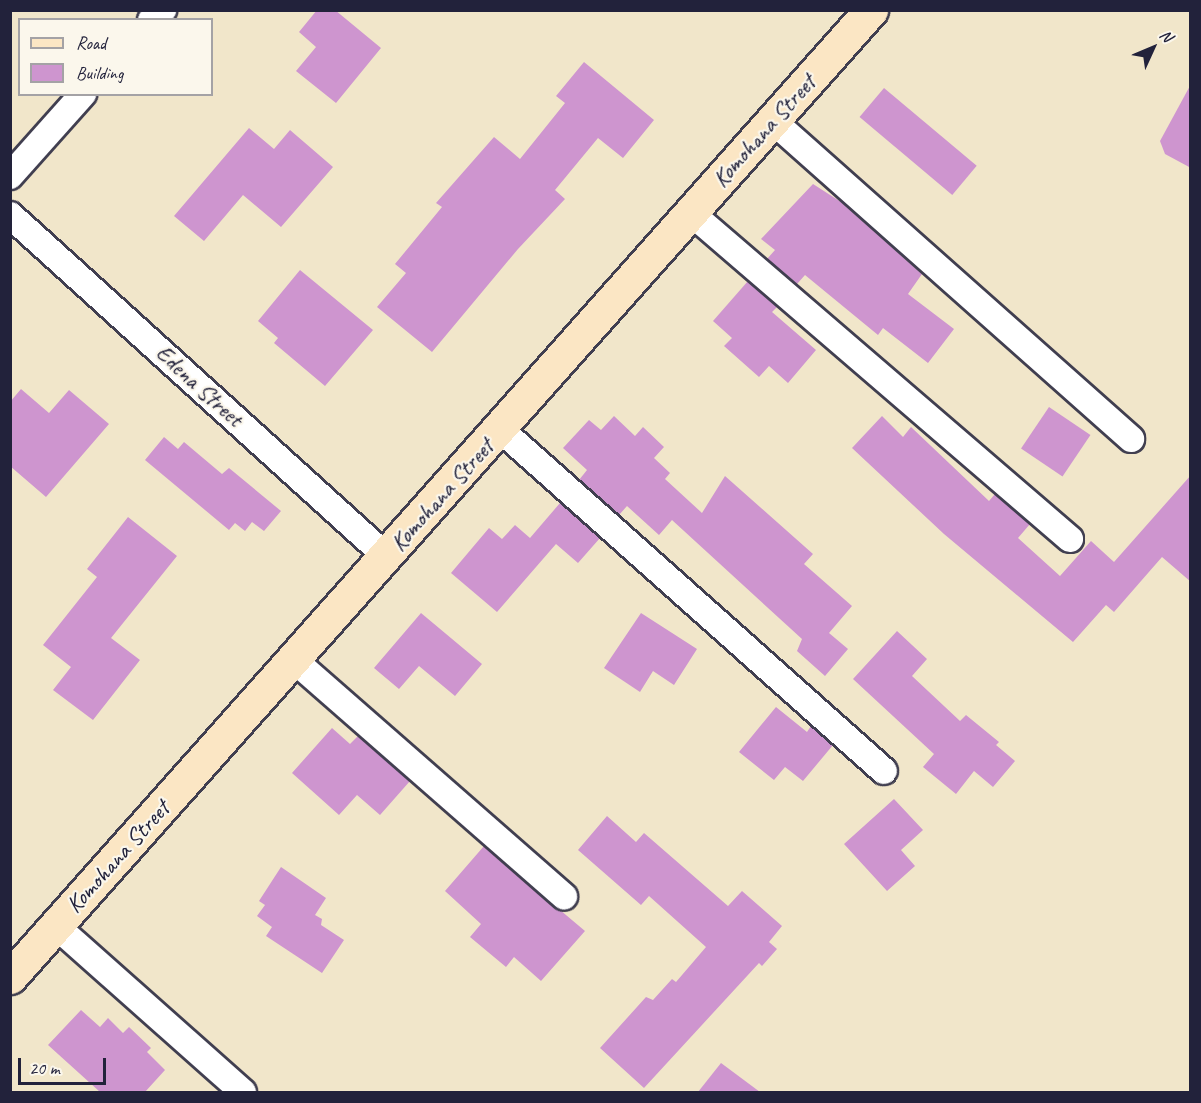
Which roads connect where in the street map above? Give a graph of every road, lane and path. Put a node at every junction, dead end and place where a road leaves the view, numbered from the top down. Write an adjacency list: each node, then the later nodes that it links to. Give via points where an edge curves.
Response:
1 (871, 10): 3 (street, Komohana Street)
2 (81, 96): 4 (street)
3 (773, 121): 5 (street, Komohana Street); 8 (street)
4 (10, 176)
5 (691, 213): 7 (street, Komohana Street); 9 (street)
6 (10, 215): 10 (street, Edena Street)
7 (500, 429): 10 (street, Komohana Street); 12 (street)
8 (1131, 439)
9 (1070, 539)
10 (387, 557): 11 (street, Komohana Street)
11 (294, 660): 13 (street); 14 (street, Komohana Street)
12 (884, 771)
13 (564, 896)
14 (56, 926): 15 (street, Komohana Street); 16 (street)
15 (10, 977)
16 (243, 1092)

